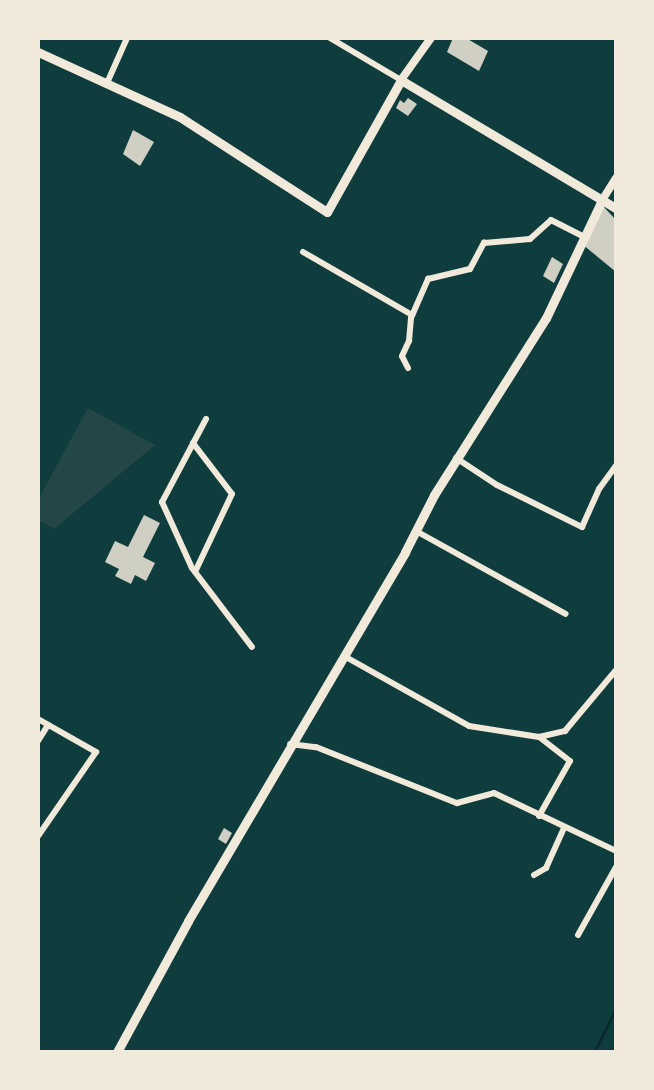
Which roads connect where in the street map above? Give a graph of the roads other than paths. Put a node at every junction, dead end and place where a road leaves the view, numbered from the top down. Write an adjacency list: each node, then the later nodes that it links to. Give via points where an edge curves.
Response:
1 (127, 38): 6 (street)
2 (330, 38): 5 (street)
3 (431, 38): 5 (street)
4 (38, 52): 6 (main road)
5 (401, 80): 6 (main road, via 327,212 180,117); 8 (main road)
6 (107, 83)
7 (616, 178): 8 (street)
8 (601, 202): 9 (main road); 10 (main road)
9 (616, 208)
10 (584, 237): 12 (street, via 551,220 530,239 484,243 470,269 428,279); 16 (main road, via 546,318)
11 (303, 252): 12 (street)
12 (412, 315): 13 (street, via 402,356)
13 (408, 368)
14 (206, 419): 15 (street)
15 (193, 443): 19 (street, via 162,502); 19 (street, via 232,494)
16 (456, 458): 17 (street, via 582,527); 18 (main road)
17 (616, 466)
18 (416, 531): 20 (street); 22 (main road)
19 (195, 572): 21 (street)
20 (566, 614)
21 (252, 647)
22 (344, 656): 26 (street, via 469,726); 28 (main road)
23 (616, 670): 26 (street, via 565,731)
24 (38, 719): 25 (street)
25 (48, 725): 27 (street); 31 (street, via 96,752)
26 (539, 737): 29 (street, via 570,761)
27 (38, 741)
28 (289, 744): 29 (street, via 316,747 457,803 494,793); 36 (main road)
29 (539, 816): 30 (street)
30 (564, 828): 32 (street); 34 (street, via 546,868)
31 (38, 836)
32 (616, 851)
33 (616, 867): 35 (street)
34 (534, 875)
35 (578, 935)
36 (120, 1051)

